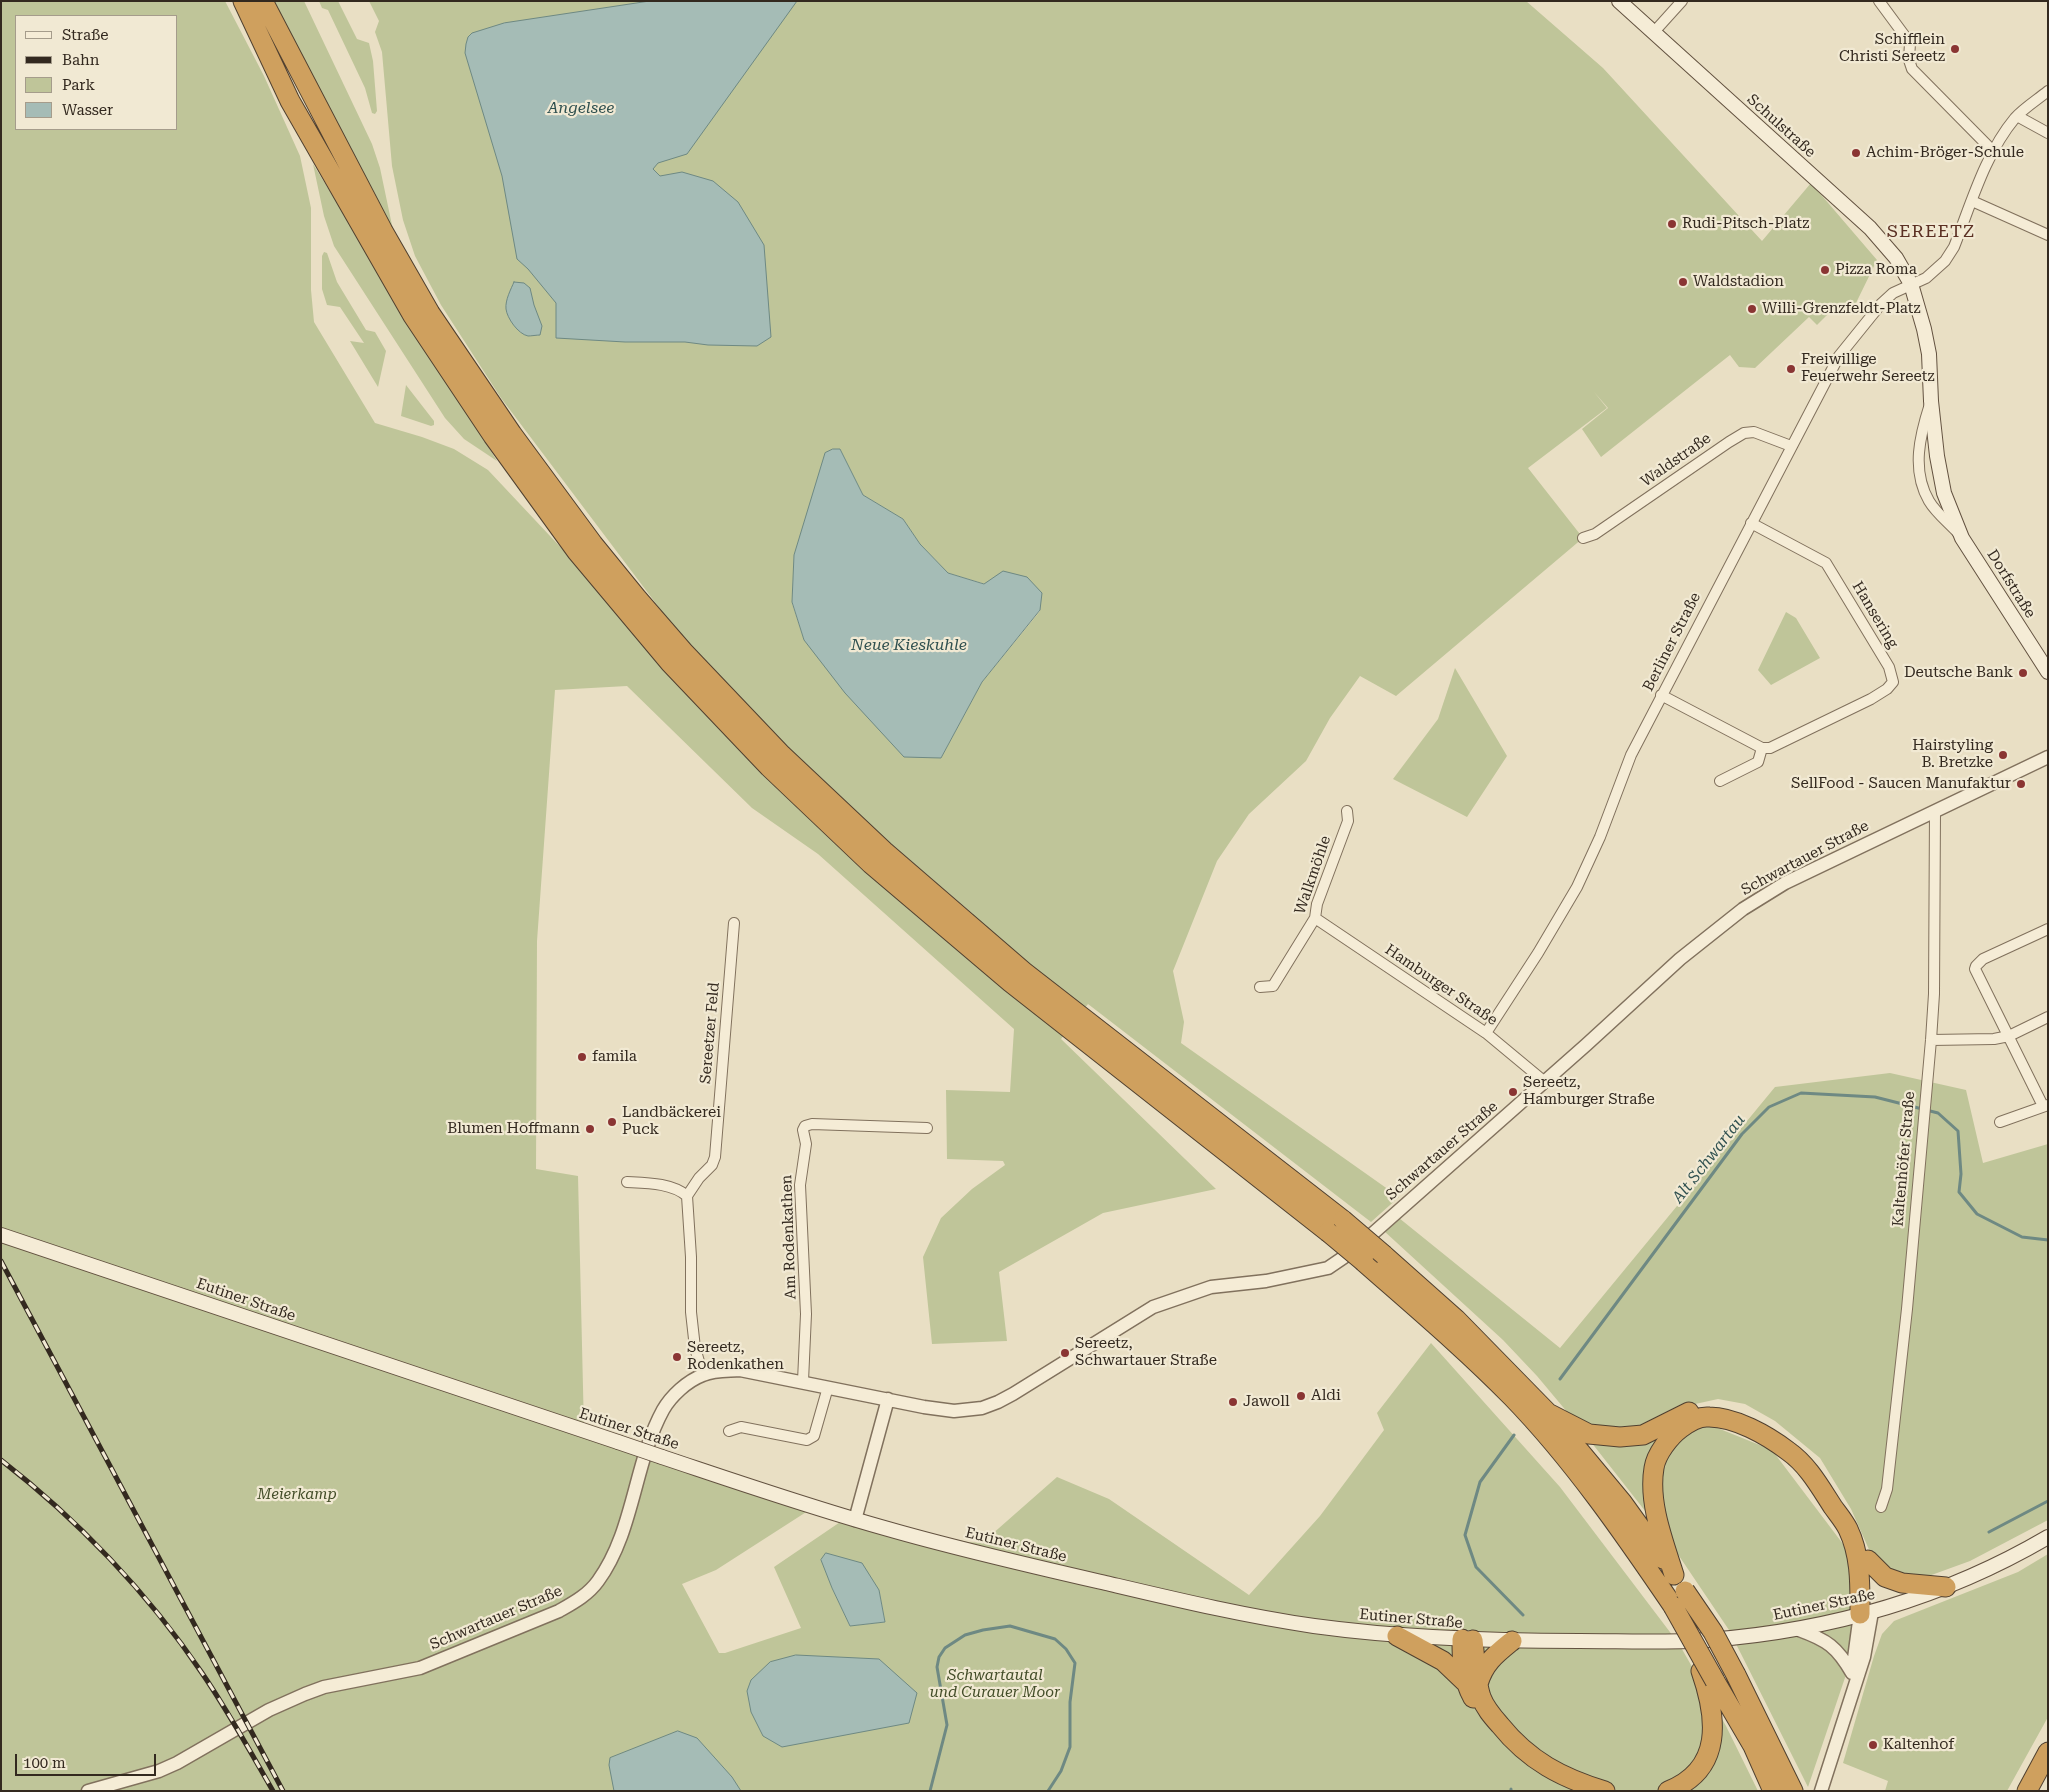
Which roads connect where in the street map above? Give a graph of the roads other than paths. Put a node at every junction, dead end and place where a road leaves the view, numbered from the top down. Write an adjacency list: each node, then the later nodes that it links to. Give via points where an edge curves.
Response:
1 (243, 1): 23 (highway, via 290,101 413,316 493,436 622,608 706,702)
2 (263, 1): 23 (highway, via 383,231 430,313 512,434 593,544)
3 (1618, 1): 6 (main road, Schulstraße)
4 (1682, 1): 6 (street)
5 (1879, 1): 10 (street, via 1910,43 1908,60 1912,69)
6 (1654, 32): 13 (main road, Schulstraße, via 1870,228 1896,258)
7 (2048, 91): 8 (street)
8 (2017, 116): 9 (street); 10 (street)
9 (2048, 133)
10 (1993, 151): 11 (street)
11 (1972, 201): 12 (street); 13 (street, via 1954,247 1944,261 1926,278)
12 (2048, 235)
13 (1911, 284): 14 (main road, Dorfstraße, via 1929,354); 15 (street, Berliner Straße, via 1893,293 1882,304 1839,356)
14 (1931, 400): 18 (main road, Dorfstraße, via 1936,456 1944,493); 18 (street, Dorfstraße, via 1920,433 1921,479 1929,501)
15 (1791, 446): 16 (street, Berliner Straße); 17 (street, Waldstraße, via 1754,432 1744,433 1595,534)
16 (1750, 523): 20 (street, Berliner Straße); 21 (street, Hansering, via 1826,563 1889,667 1892,682 1871,699 1770,748)
17 (1583, 538)
18 (1962, 538): 19 (main road, Dorfstraße)
19 (2048, 672)
20 (1661, 695): 21 (street); 32 (street, Berliner Straße, via 1631,755 1577,887)
21 (1762, 748): 24 (street, via 1758,762)
22 (2048, 757): 26 (street, Schwartauer Straße)
23 (775, 761): 41 (highway, via 1023,971)
24 (1720, 781)
25 (1347, 811): 27 (street, Walkmöhle, via 1348,821 1317,904)
26 (1936, 811): 34 (street, Kaltenhöfer Straße); 35 (street, Schwartauer Straße, via 1785,883 1743,909 1680,959)
27 (1315, 918): 30 (street, Walkmöhle, via 1273,986); 32 (street, Hamburger Straße)
28 (734, 923): 40 (street, Sereetzer Feld, via 715,1157)
29 (2048, 928): 33 (street, via 1983,959 1976,966 1975,970)
30 (1260, 987)
31 (2048, 1017): 33 (street)
32 (1486, 1033): 35 (street, Hamburger Straße)
33 (2009, 1036): 34 (street); 36 (street)
34 (1931, 1040): 49 (street, Kaltenhöfer Straße, via 1907,1309 1887,1489)
35 (1545, 1082): 46 (street, Schwartauer Straße, via 1353,1251 1328,1268 1266,1281 1211,1287 1153,1307 1014,1394 982,1408 954,1411)
36 (2045, 1106): 37 (street)
37 (2000, 1122)
38 (928, 1128): 44 (street, Am Rodenkathen, via 812,1124 803,1130 806,1144 800,1185 806,1314)
39 (628, 1182): 40 (street, via 680,1190)
40 (687, 1196): 43 (street, via 691,1312 695,1348)
41 (1336, 1226): 47 (highway, bridge, via 1384,1255 1456,1319); 61 (highway, bridge, via 1364,1262 1444,1331 1513,1398 1608,1512 1652,1575)
42 (1, 1235): 50 (main road, Eutiner Straße, bridge)
43 (703, 1375): 44 (street, Schwartauer Straße, via 740,1370); 66 (street, Schwartauer Straße, via 673,1396 663,1410 610,1564 598,1582 579,1600 559,1612 420,1668 324,1687 306,1694 269,1710 178,1763)
44 (802, 1381): 45 (street, Schwartauer Straße)
45 (828, 1387): 46 (street, Schwartauer Straße); 48 (street, via 814,1436 807,1440 741,1426)
46 (888, 1399): 50 (street)
47 (1548, 1414): 52 (highway, via 1589,1434 1620,1437 1643,1435 1689,1412 1707,1410 1728,1411 1756,1422 1793,1445 1817,1468 1841,1504); 53 (highway, via 1622,1502)
48 (729, 1431)
49 (1881, 1507)
50 (855, 1520): 57 (main road, Eutiner Straße, via 1234,1613)
51 (2048, 1537): 54 (main road, Eutiner Straße, via 1975,1576)
52 (1868, 1560): 54 (highway, via 1885,1577 1902,1583); 55 (highway, via 1873,1586)
53 (1674, 1575): 55 (highway, via 1660,1533 1654,1501 1654,1467 1676,1431 1707,1416 1724,1419 1789,1451 1811,1473 1848,1529 1860,1571); 65 (highway, bridge, via 1713,1632)
54 (1946, 1587): 55 (main road, Eutiner Straße)
55 (1866, 1613): 56 (main road, Eutiner Straße); 60 (street); 63 (street, via 1864,1657)
56 (1799, 1630): 59 (main road, Eutiner Straße, via 1708,1640); 60 (street, via 1833,1646)
57 (1397, 1636): 58 (main road, Eutiner Straße); 62 (highway, via 1443,1661)
58 (1468, 1640): 59 (main road, Eutiner Straße); 62 (highway, via 1462,1667)
59 (1512, 1641): 62 (highway, via 1488,1661)
60 (1852, 1673): 63 (street)
61 (1708, 1676): 69 (highway, via 1713,1723 1709,1753 1690,1779); 70 (highway, via 1753,1746)
62 (1471, 1683): 67 (highway, via 1482,1712 1504,1740 1539,1769); 68 (highway, via 1487,1710 1523,1750 1576,1782)
63 (1850, 1700): 71 (street)
64 (2048, 1752): 72 (highway)
65 (1793, 1790)
66 (88, 1791)
67 (1585, 1791)
68 (1605, 1791)
69 (1668, 1791)
70 (1773, 1791)
71 (1820, 1791)
72 (2027, 1791)

